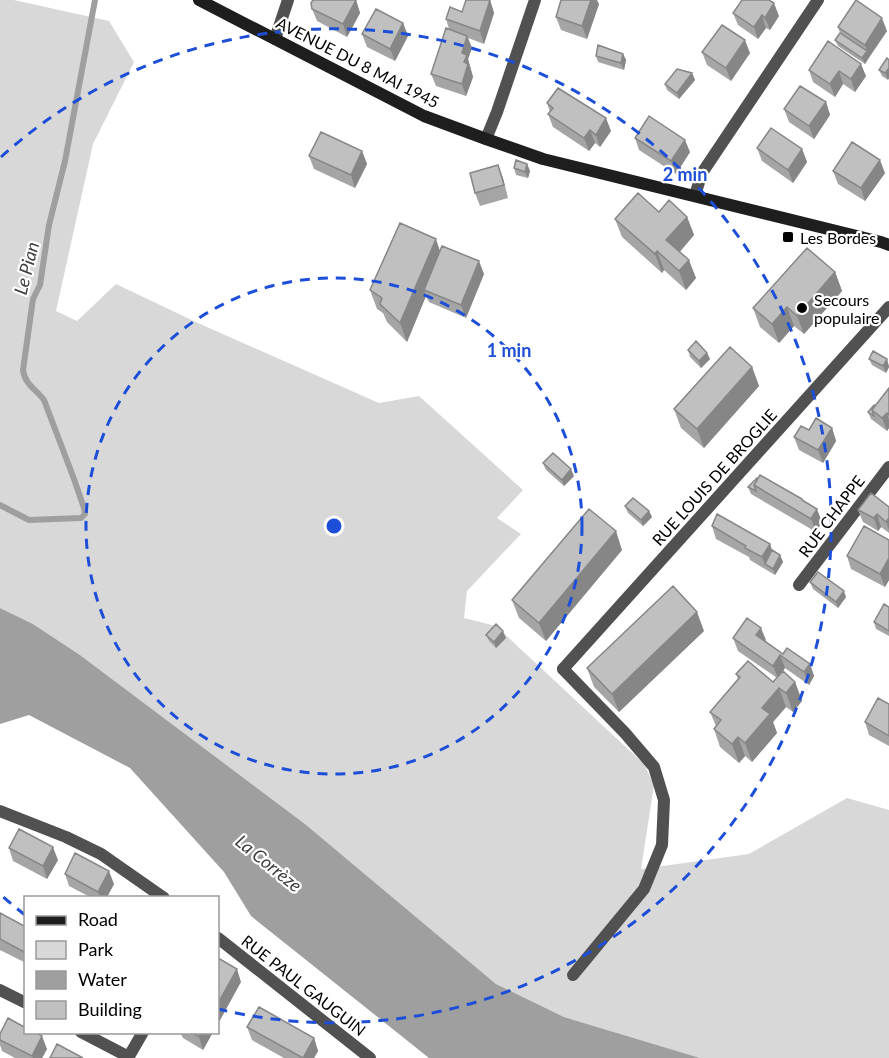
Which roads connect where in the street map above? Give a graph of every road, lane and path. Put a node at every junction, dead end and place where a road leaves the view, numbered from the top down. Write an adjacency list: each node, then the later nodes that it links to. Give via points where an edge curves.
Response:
1 (199, 0): 5 (street, AVENUE DU 8 MAI 1945)
2 (288, 0): 5 (street)
3 (535, 0): 6 (street)
4 (818, 0): 7 (street, via 702,173)
5 (275, 39): 6 (street, AVENUE DU 8 MAI 1945, via 424,116)
6 (486, 139): 7 (street, AVENUE DU 8 MAI 1945, via 543,159)
7 (695, 195): 8 (street, AVENUE DU 8 MAI 1945)
8 (889, 245)
9 (889, 307): 15 (street, RUE LOUIS DE BROGLIE, via 563,669 654,767 664,800 662,845 644,889)
10 (889, 467): 11 (street, RUE CHAPPE)
11 (799, 585)
12 (0, 811): 13 (street, via 101,854)
13 (164, 896)
14 (219, 939): 21 (street, RUE PAUL GAUGUIN)
15 (573, 975)
16 (0, 990): 17 (street)
17 (24, 1002)
18 (85, 1034): 20 (street)
19 (142, 1034): 20 (street)
20 (129, 1058)
21 (370, 1058)

